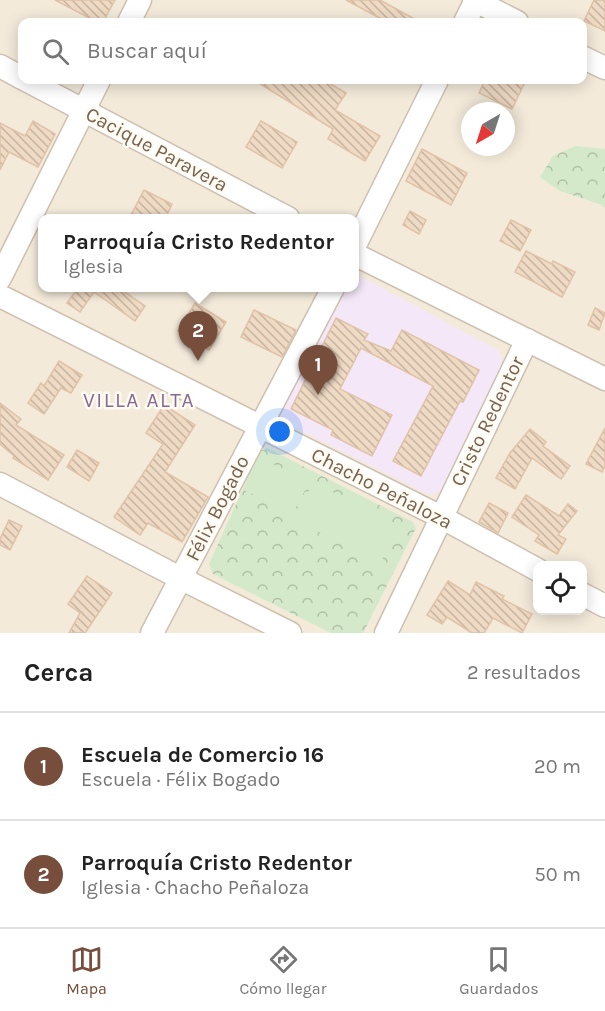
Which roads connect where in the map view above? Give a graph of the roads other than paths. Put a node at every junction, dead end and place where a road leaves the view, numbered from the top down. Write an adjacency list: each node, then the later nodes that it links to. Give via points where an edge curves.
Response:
1 (140, 0): 3 (street)
2 (476, 0): 4 (street); 5 (street)
3 (131, 18)
4 (467, 18)
5 (510, 18)
6 (587, 59): 8 (street)
7 (0, 66): 9 (street, Cacique Paravera)
8 (605, 68)
9 (18, 76)
10 (34, 84): 13 (street, Cacique Paravera)
11 (97, 84): 13 (street)
12 (435, 84): 15 (street)
13 (84, 110): 14 (street, Cacique Paravera); 17 (street)
14 (279, 214)
15 (359, 237)
16 (359, 256): 20 (street)
17 (0, 278)
18 (331, 292): 22 (street, Félix Bogado)
19 (0, 296): 22 (street, Chacho Peñaloza)
20 (527, 340): 21 (street); 24 (street, Cristo Redentor)
21 (605, 379)
22 (258, 427): 24 (street, Chacho Peñaloza); 26 (street, Félix Bogado)
23 (0, 484): 26 (street)
24 (441, 517): 25 (street, Chacho Peñaloza); 31 (street, Cristo Redentor)
25 (533, 568)
26 (180, 579): 29 (street, Félix Bogado); 30 (street)
27 (587, 597): 28 (street)
28 (605, 606)
29 (152, 633)
30 (290, 633)
31 (386, 633)

